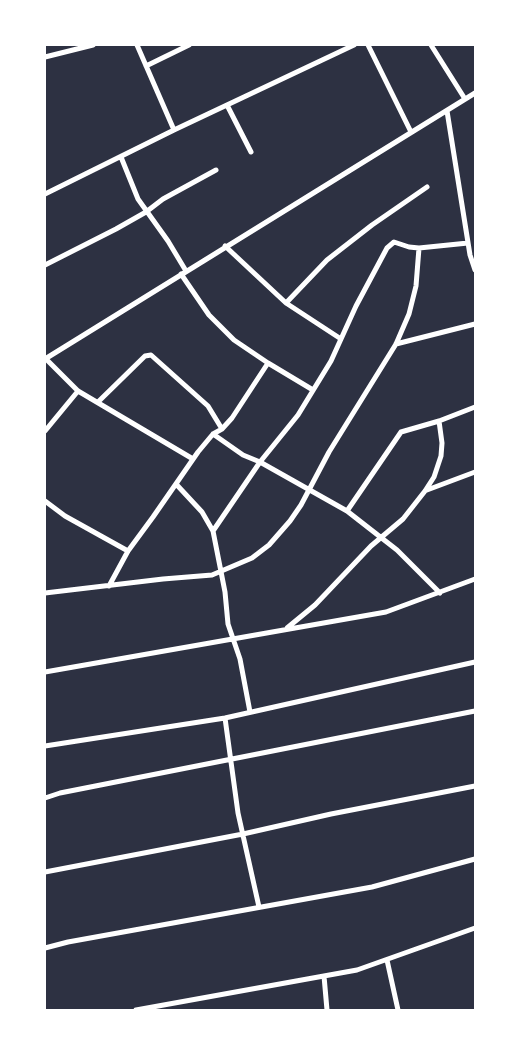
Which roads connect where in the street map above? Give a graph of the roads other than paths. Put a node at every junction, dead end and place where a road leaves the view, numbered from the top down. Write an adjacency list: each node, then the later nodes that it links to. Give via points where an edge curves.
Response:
1 (93, 45): 7 (street)
2 (138, 45): 8 (street)
3 (189, 45): 8 (street)
4 (354, 45): 12 (street)
5 (368, 45): 15 (street)
6 (431, 45): 10 (street)
7 (45, 57)
8 (146, 66): 14 (street)
9 (474, 94): 10 (street); 11 (street)
10 (465, 99): 13 (street)
11 (475, 102)
12 (227, 105): 14 (street); 16 (street)
13 (447, 111): 15 (street); 23 (street)
14 (174, 130): 17 (street)
15 (411, 132): 25 (street)
16 (251, 152)
17 (121, 157): 20 (street); 21 (street)
18 (216, 170): 21 (street, via 153,204)
19 (427, 187): 30 (street, via 327,260)
20 (45, 194)
21 (146, 212): 27 (street); 29 (street, via 168,241)
22 (475, 233): 23 (street)
23 (467, 235): 24 (street)
24 (468, 243): 26 (street); 28 (street)
25 (225, 246): 29 (street); 30 (street)
26 (419, 248): 32 (street, via 395,242 387,248); 33 (street, via 416,285)
27 (45, 265)
28 (475, 270)
29 (183, 272): 34 (street); 35 (street, via 221,328)
30 (285, 303): 32 (street)
31 (475, 324): 33 (street)
32 (341, 339): 36 (street)
33 (396, 344): 48 (street)
34 (45, 359): 37 (street)
35 (268, 363): 36 (street); 41 (street)
36 (313, 390): 45 (street)
37 (78, 391): 38 (street); 42 (street)
38 (98, 402): 41 (street, via 151,354 208,406); 44 (street)
39 (475, 407): 40 (street)
40 (439, 421): 49 (street, via 441,456); 51 (street, via 401,432)
41 (222, 429): 43 (street)
42 (45, 431)
43 (213, 434): 44 (street); 45 (street)
44 (193, 459): 47 (street)
45 (260, 462): 48 (street); 52 (street)
46 (475, 472): 49 (street)
47 (176, 484): 52 (street, via 202,512); 54 (street)
48 (309, 491): 51 (street); 55 (street, via 269,545)
49 (425, 491): 53 (street, via 403,519)
50 (45, 501): 54 (street)
51 (347, 510): 53 (street)
52 (213, 531): 55 (street)
53 (381, 537): 59 (street); 60 (street)
54 (128, 551): 57 (street)
55 (222, 572): 57 (street); 61 (street, via 228,624)
56 (475, 579): 59 (street)
57 (109, 586): 58 (street)
58 (45, 593)
59 (440, 593): 60 (street, via 386,612)
60 (286, 629): 61 (street)
61 (234, 638): 63 (street); 65 (street)
62 (475, 662): 65 (street)
63 (45, 672)
64 (475, 711): 68 (street)
65 (250, 712): 66 (street)
66 (225, 718): 67 (street); 68 (street)
67 (45, 746)
68 (231, 759): 70 (street); 71 (street)
69 (475, 786): 71 (street)
70 (45, 798)
71 (243, 834): 73 (street); 74 (street)
72 (475, 859): 74 (street, via 372,887)
73 (45, 872)
74 (259, 907): 76 (street)
75 (475, 927): 77 (street)
76 (45, 948)
77 (387, 960): 78 (street); 81 (street)
78 (324, 976): 79 (street); 80 (street)
79 (136, 1010)
80 (327, 1010)
81 (398, 1010)

